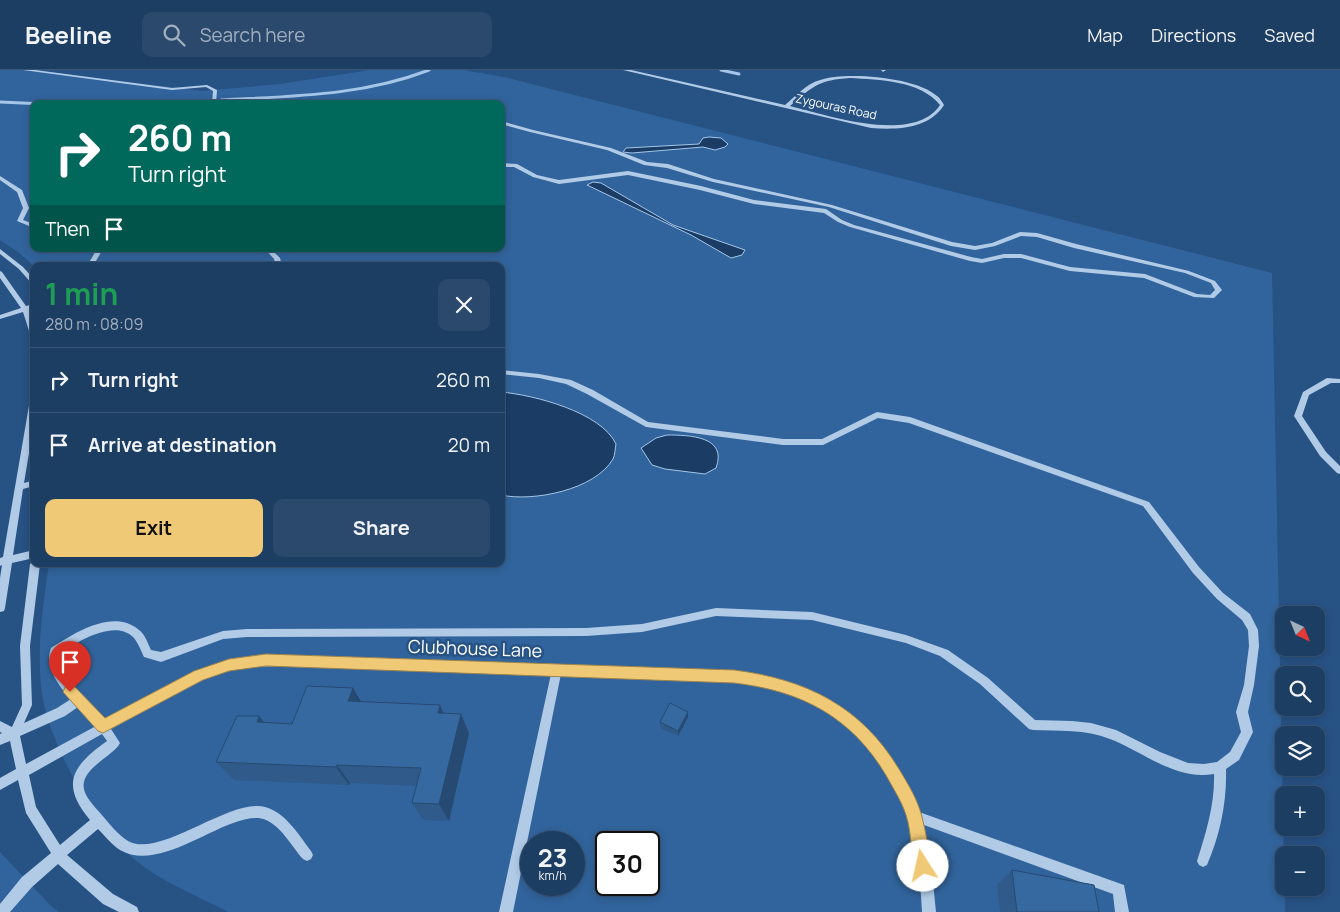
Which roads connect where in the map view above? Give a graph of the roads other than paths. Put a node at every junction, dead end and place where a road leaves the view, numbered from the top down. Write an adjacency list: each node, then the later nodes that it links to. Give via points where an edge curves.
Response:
1 (25, 70): 3 (street, via 172,89 207,86 215,90)
2 (626, 70): 4 (street, Zygouras Road)
3 (214, 100)
4 (786, 106): 4 (street, Zygouras Road, via 888,128 920,122 942,105 931,94 892,80 848,76 819,81)
5 (505, 123): 6 (street, via 609,149 646,164 830,206 951,244 975,248 1020,234 1037,235 1187,272 1213,282 1219,290 1212,297 1196,296 1145,276 1070,269 1021,256 982,261 970,259 852,226 826,211 754,202 628,173 559,182 536,176 515,165)
6 (505, 165)
7 (0, 178): 8 (street, via 20,191 26,208 20,221)
8 (30, 225)
9 (0, 251): 13 (street)
10 (271, 252): 11 (lane)
11 (278, 262)
12 (0, 273): 15 (street)
13 (30, 278)
14 (30, 308): 15 (street)
15 (26, 309): 16 (street); 17 (street)
16 (0, 317)
17 (30, 322)
18 (505, 372): 34 (street, via 568,382 646,424 783,442 823,442 877,415 910,420 1146,504 1196,570 1220,596 1246,617 1253,630 1249,685 1242,712 1247,732 1233,758)
19 (1340, 381): 21 (street, via 1330,380 1306,394 1298,416 1323,454)
20 (30, 422): 23 (street)
21 (1340, 471)
22 (30, 484): 23 (street)
23 (20, 487): 25 (street)
24 (30, 555): 25 (street)
25 (4, 561): 27 (street)
26 (35, 567): 32 (street, via 25,646 27,705)
27 (0, 608)
28 (557, 669): 31 (street, Clubhouse Lane, via 293,660 239,663 198,676); 37 (street, Clubhouse Lane, via 734,676 761,680 808,695 850,720 880,752 905,793); 44 (street)
29 (77, 701): 31 (street); 32 (street); 34 (street, via 54,663 55,651 88,633 110,626 122,627 136,634 148,654 161,657 223,635 247,633 586,632 642,628 716,612 787,614 821,618 906,639 944,653 984,681 1033,725 1081,725 1113,734 1174,764 1204,770)
30 (0, 726): 32 (street)
31 (103, 726): 35 (street, Clubhouse Lane); 38 (street, via 114,742 97,755 79,777 78,789)
32 (14, 734): 33 (street); 35 (street)
33 (0, 740)
34 (1220, 767): 41 (street, via 1220,797)
35 (22, 771): 36 (street, Clubhouse Lane); 39 (street, via 30,808)
36 (0, 784)
37 (914, 816): 45 (street, Clubhouse Lane); 46 (street, via 1119,890)
38 (99, 820): 39 (street); 40 (street, via 114,838 129,849 155,850 223,818 259,812 279,819)
39 (58, 854): 42 (street, via 27,882); 43 (street, via 108,899)
40 (307, 856)
41 (1203, 861)
42 (2, 912)
43 (132, 912)
44 (506, 912)
45 (929, 912)
46 (1122, 912)

